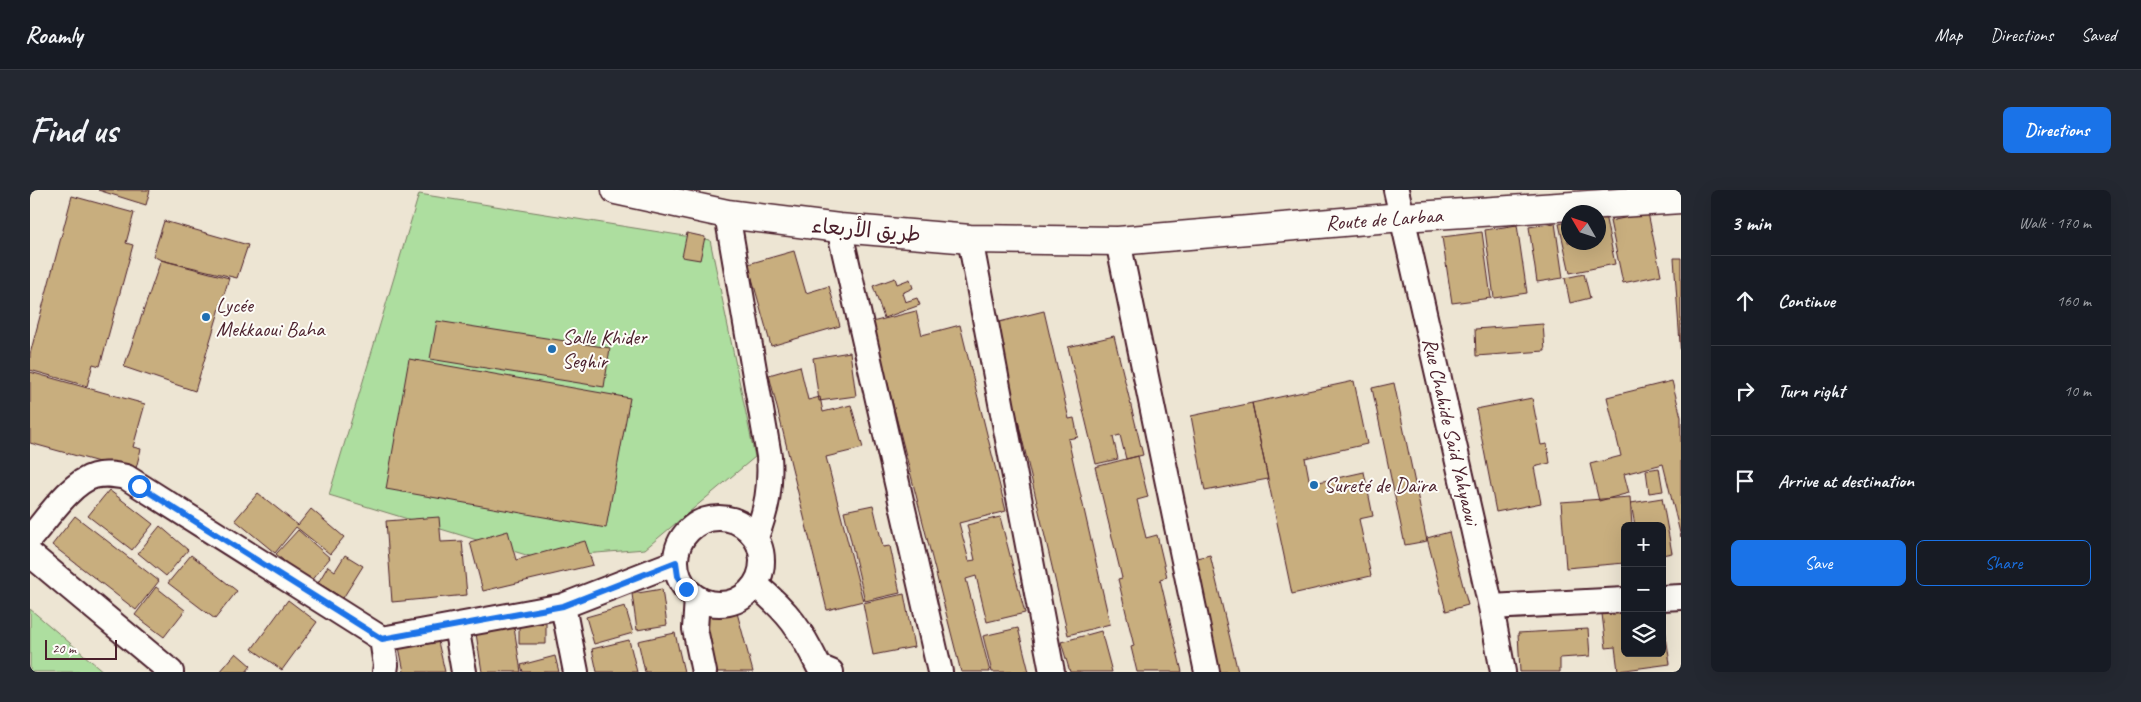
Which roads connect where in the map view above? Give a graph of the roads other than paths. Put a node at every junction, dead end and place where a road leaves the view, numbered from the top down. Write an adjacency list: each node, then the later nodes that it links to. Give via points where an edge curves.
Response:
1 (616, 190): 4 (main road, طريق الأربعاء)
2 (1396, 190): 5 (street, Rue Chahide Said Yahyaoui)
3 (1681, 199): 5 (main road, Route de Larbaa)
4 (727, 214): 6 (main road, طريق الأربعاء); 9 (street, via 769,456 768,502)
5 (1402, 216): 8 (main road, Route de Larbaa); 19 (street, Rue Chahide Said Yahyaoui)
6 (839, 228): 7 (main road, طريق الأربعاء); 29 (street)
7 (970, 239): 8 (main road, طريق الأربعاء); 30 (street)
8 (1118, 241): 31 (street)
9 (756, 536): 12 (street, via 734,519 707,519 684,535); 13 (street, via 762,552 762,569)
10 (30, 538): 21 (street, via 80,483 94,476 126,477)
11 (30, 554): 24 (street)
12 (676, 562): 15 (street, via 678,576); 18 (street)
13 (756, 585): 15 (street, via 744,597 729,603 712,604); 22 (street, via 792,619)
14 (1681, 597): 16 (street)
15 (697, 598): 28 (street, via 695,629)
16 (1666, 598)
17 (1621, 600): 19 (street)
18 (563, 606): 20 (street); 27 (street)
19 (1491, 607): 23 (street, Rue Chahide Said Yahyaoui)
20 (456, 626): 21 (street); 26 (street)
21 (382, 639): 25 (street)
22 (823, 670)
23 (1499, 671)
24 (171, 672)
25 (385, 672)
26 (464, 672)
27 (576, 672)
28 (704, 672)
29 (940, 672)
30 (1052, 672)
31 (1207, 672)

